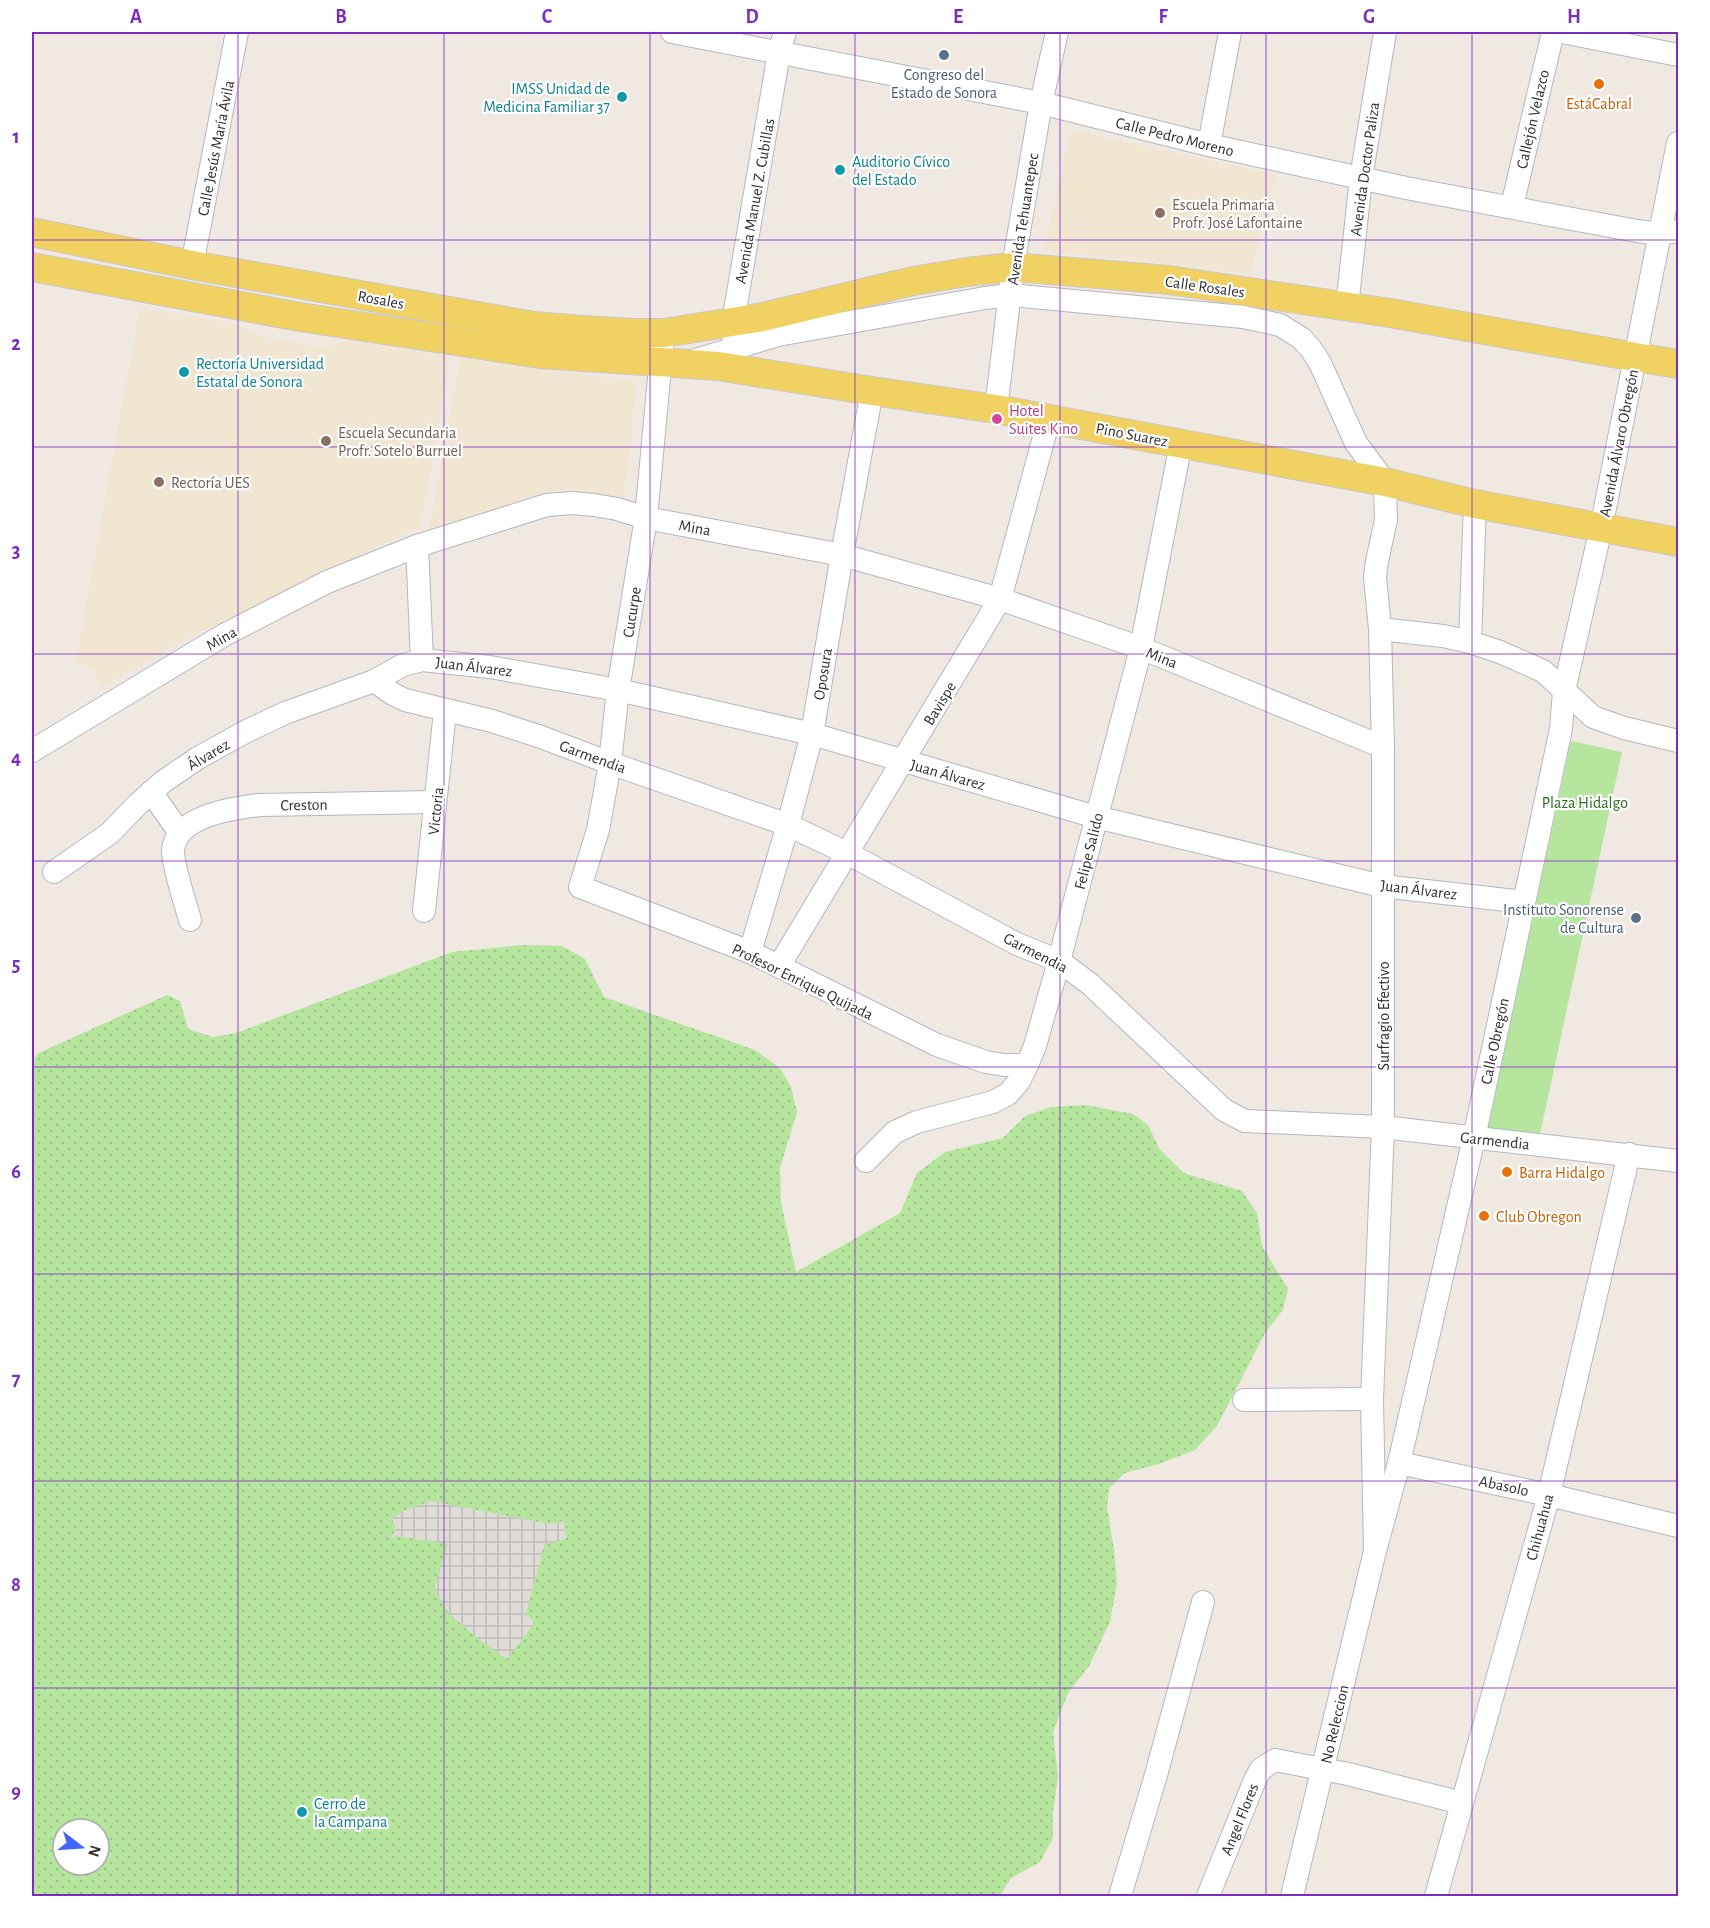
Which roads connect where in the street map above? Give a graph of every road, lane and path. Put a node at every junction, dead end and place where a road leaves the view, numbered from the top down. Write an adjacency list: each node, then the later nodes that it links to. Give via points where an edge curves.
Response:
1 (237, 32): 17 (street, Calle Jesús María Ávila)
2 (672, 32): 8 (street, Calle Pedro Moreno)
3 (1057, 32): 10 (street, Avenida Tehuantepec)
4 (1230, 32): 12 (street)
5 (1385, 32): 13 (street, Avenida Doctor Paliza)
6 (1553, 32): 14 (street, Callejón Velazco)
7 (1562, 32): 9 (street)
8 (782, 42): 10 (street, Calle Pedro Moreno); 23 (street, Avenida Manuel Z. Cubillas)
9 (1678, 54)
10 (1041, 103): 12 (street, Calle Pedro Moreno); 19 (street, Avenida Tehuantepec)
11 (1678, 143): 16 (street, Avenida Álvaro Obregón)
12 (1209, 145): 13 (street, Calle Pedro Moreno)
13 (1361, 178): 14 (street, Calle Pedro Moreno); 21 (street, Avenida Doctor Paliza)
14 (1512, 206): 16 (street, Calle Pedro Moreno, via 1637,231)
15 (32, 232): 17 (main road, Rosales)
16 (1670, 232): 24 (street, Avenida Álvaro Obregón)
17 (192, 265): 22 (main road, Rosales, via 534,326)
18 (32, 267): 25 (main road, Rosales, via 300,317 540,354)
19 (1013, 267): 20 (street, Avenida Tehuantepec); 21 (main road, Calle Rosales, via 1169,280); 23 (main road, Calle Rosales, via 913,281 791,311)
20 (1011, 295): 23 (street, Calle Rosales, via 778,334); 28 (street, Avenida Tehuantepec); 31 (street, Calle Rosales, via 1243,317 1286,328 1301,338 1320,363 1356,443)
21 (1347, 307): 24 (main road, Calle Rosales)
22 (664, 333): 23 (main road, Rosales); 25 (street, Cucurpe)
23 (736, 346): 25 (main road, Pino Suarez); 27 (main road, Pino Suarez)
24 (1635, 357): 26 (main road, Calle Rosales); 34 (street, Avenida Álvaro Obregón)
25 (673, 363): 33 (street, Cucurpe)
26 (1678, 364)
27 (872, 391): 28 (main road, Pino Suarez); 37 (street, Oposura)
28 (996, 409): 29 (main road, Pino Suarez)
29 (1049, 419): 30 (main road, Pino Suarez); 38 (street, Bavispe)
30 (1180, 443): 31 (main road, Pino Suarez); 41 (street, Felipe Salido)
31 (1385, 482): 32 (main road, Pino Suarez); 39 (street, Surfragio Efectivo, via 1386,520 1375,577)
32 (1475, 504): 34 (main road, Pino Suarez); 40 (street)
33 (646, 518): 36 (street, Mina, via 594,505 547,505); 37 (street, Mina); 44 (street, Cucurpe)
34 (1601, 528): 35 (main road, Pino Suarez); 45 (street, Calle Obregón)
35 (1678, 542)
36 (417, 546): 42 (street); 50 (street, Mina, via 327,582 224,635)
37 (842, 555): 38 (street, Mina); 47 (street, Oposura)
38 (1000, 599): 41 (street, Mina); 51 (street, Bavispe)
39 (1380, 629): 40 (street); 49 (street, Surfragio Efectivo)
40 (1470, 642): 45 (street, via 1543,671)
41 (1141, 648): 49 (street, Mina); 55 (street, Felipe Salido)
42 (422, 660): 43 (street, Juan Álvarez, via 403,665); 44 (street, Juan Álvarez, via 490,667)
43 (379, 684): 46 (street, Garmendia, via 405,699); 53 (street, Álvarez, via 285,713 198,758)
44 (618, 690): 47 (street, Juan Álvarez); 52 (street, Cucurpe)
45 (1564, 691): 48 (street, via 1593,717); 62 (street, Calle Obregón, via 1561,729)
46 (445, 711): 52 (street, Garmendia, via 512,727); 54 (street, Victoria)
47 (812, 735): 51 (street, Juan Álvarez); 56 (street, Oposura)
48 (1678, 741)
49 (1383, 747): 60 (street, Surfragio Efectivo)
50 (32, 751)
51 (904, 761): 55 (street, Juan Álvarez); 58 (street, Bavispe)
52 (610, 763): 56 (street, Garmendia); 61 (street, Cucurpe, via 598,830)
53 (151, 792): 57 (street); 59 (street, Álvarez, via 110,833)
54 (435, 802): 57 (street, Creston, via 259,805 207,816); 63 (street, Victoria)
55 (1096, 817): 60 (street, Juan Álvarez); 66 (street, Felipe Salido)
56 (788, 825): 58 (street, Garmendia); 65 (street, Oposura)
57 (180, 834): 64 (street, via 173,854)
58 (848, 853): 66 (street, Garmendia, via 1017,944); 67 (street, Bavispe)
59 (54, 872)
60 (1382, 886): 62 (street, Juan Álvarez); 69 (street, Surfragio Efectivo)
61 (580, 887): 65 (street, Profesor Enrique Quijada)
62 (1524, 902): 70 (street, Calle Obregón)
63 (424, 911)
64 (190, 920)
65 (750, 952): 67 (street, Profesor Enrique Quijada)
66 (1059, 961): 68 (street, Felipe Salido); 69 (street, Garmendia, via 1090,984 1234,1116 1261,1122)
67 (779, 966): 68 (street, Profesor Enrique Quijada, via 937,1045 986,1062)
68 (1027, 1065): 72 (street, Felipe Salido, via 1008,1094 895,1132)
69 (1383, 1127): 70 (street, Garmendia); 74 (street, Surfragio Efectivo)
70 (1474, 1138): 71 (street, Garmendia); 76 (street, Calle Obregón)
71 (1629, 1154): 73 (street, Garmendia); 77 (street, Chihuahua)
72 (866, 1161)
73 (1678, 1161)
74 (1372, 1399): 75 (street); 79 (street, Surfragio Efectivo)
75 (1244, 1400)
76 (1400, 1463): 77 (street, Abasolo); 79 (street, Calle Obregón)
77 (1549, 1494): 78 (street, Abasolo); 82 (street, Chihuahua)
78 (1678, 1526)
79 (1375, 1551): 81 (street, No Releccion)
80 (1203, 1602): 83 (street)
81 (1323, 1769): 82 (street, Angel Flores); 84 (street, Angel Flores, via 1275,1760 1261,1769); 85 (street, No Releccion)
82 (1462, 1803): 86 (street, Chihuahua)
83 (1120, 1896)
84 (1208, 1896)
85 (1292, 1896)
86 (1436, 1896)

